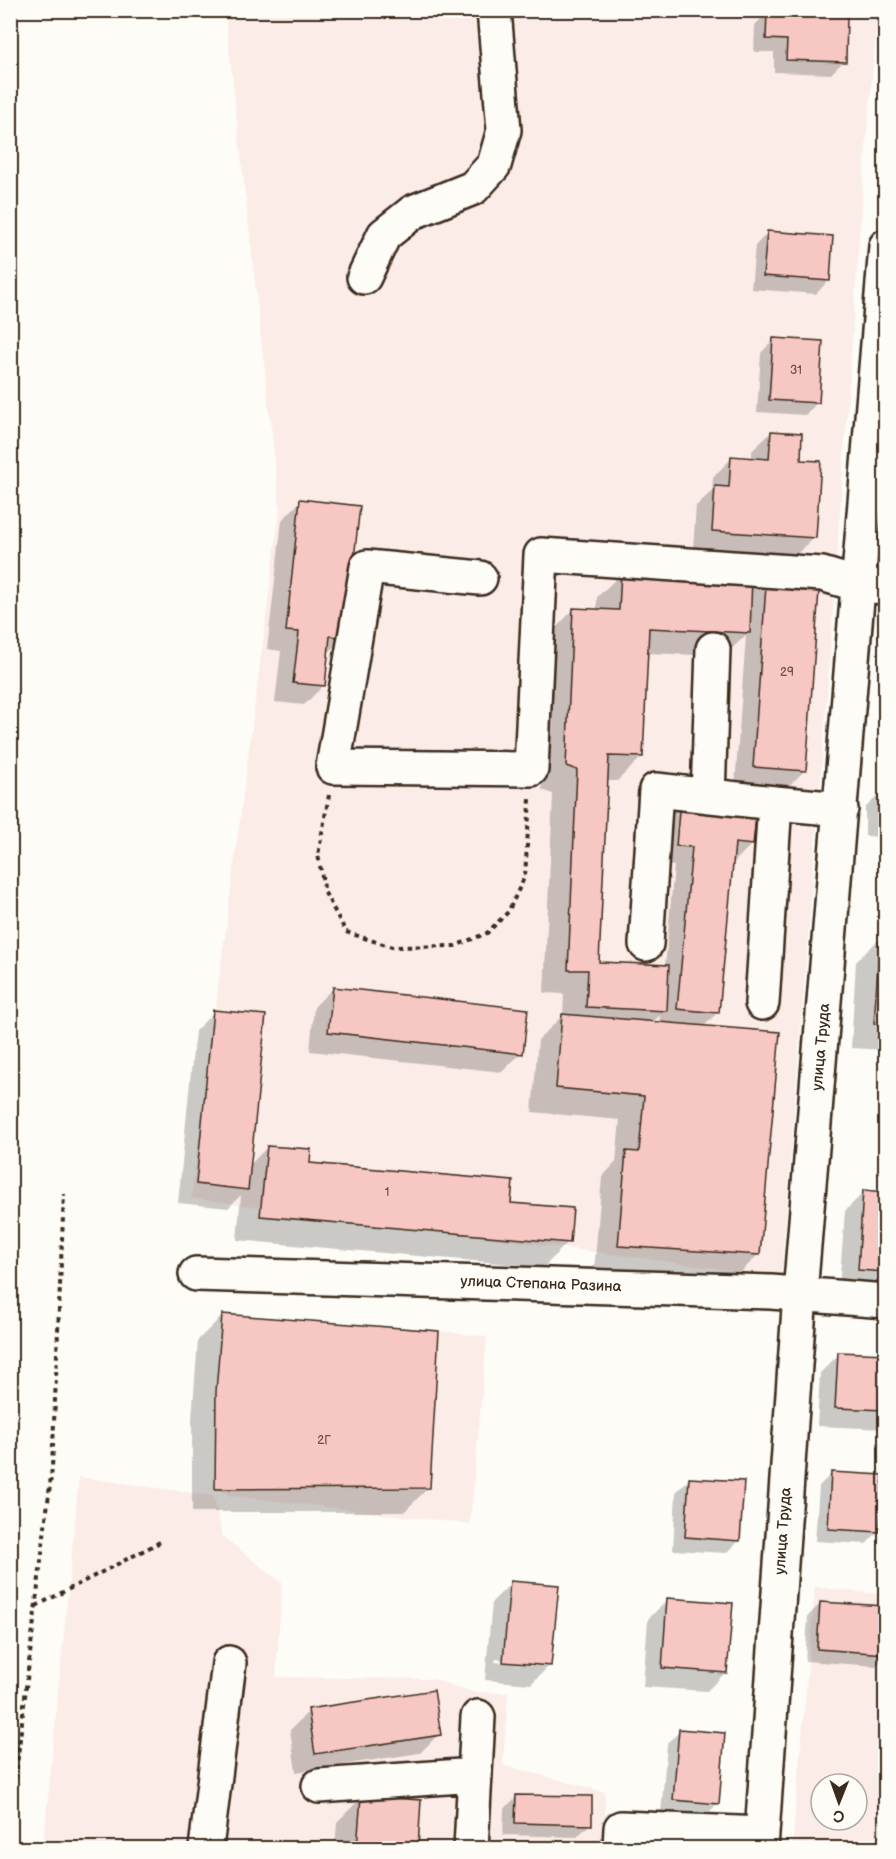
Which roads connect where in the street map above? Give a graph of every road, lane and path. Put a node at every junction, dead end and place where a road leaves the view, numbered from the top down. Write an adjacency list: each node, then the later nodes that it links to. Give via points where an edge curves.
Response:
1 (494, 10): 3 (street, via 504,130 494,165 473,188 412,212 384,235)
2 (885, 246): 5 (street, улица Труда)
3 (364, 277)
4 (480, 578): 7 (street, via 367,567)
5 (872, 586): 8 (street, via 822,574 541,555); 11 (street, улица Труда)
6 (713, 649): 9 (street)
7 (333, 767): 8 (street); 8 (path, via 318,855 325,893 346,932 392,946 455,946 487,933 508,912 525,876)
8 (531, 769)
9 (708, 796): 10 (street); 12 (street, via 656,790)
10 (775, 803): 11 (street); 13 (street)
11 (841, 809): 16 (street, улица Труда)
12 (646, 944)
13 (762, 1003)
14 (64, 1194): 19 (path, via 52,1468)
15 (196, 1274): 16 (street, улица Степана Разина)
16 (801, 1294): 17 (street, улица Степана Разина); 25 (street, улица Труда)
17 (885, 1301)
18 (164, 1540): 19 (path)
19 (36, 1606): 24 (path)
20 (229, 1664): 26 (street)
21 (478, 1717): 22 (street)
22 (475, 1775): 23 (street); 27 (street)
23 (319, 1786)
24 (10, 1823)
25 (761, 1841): 28 (street, via 621,1828)
26 (206, 1848)
27 (471, 1848)
28 (620, 1848)

